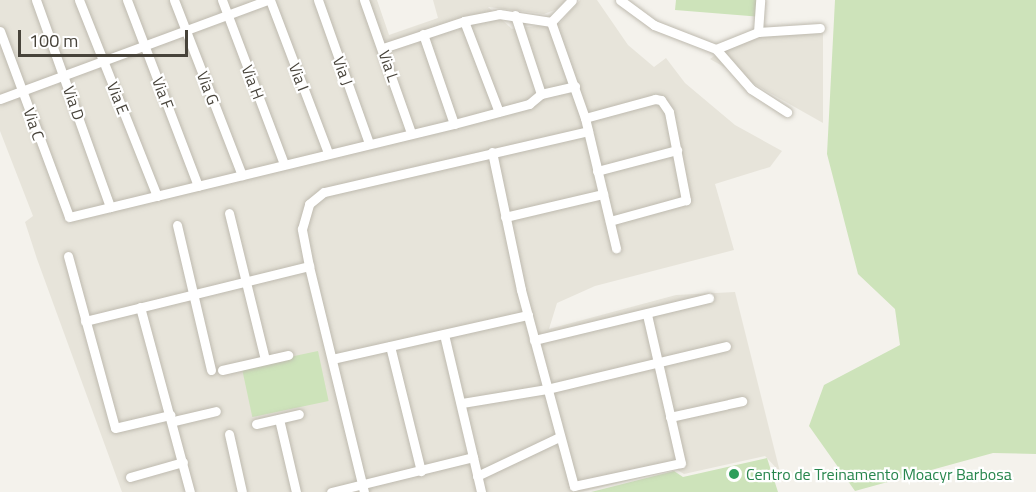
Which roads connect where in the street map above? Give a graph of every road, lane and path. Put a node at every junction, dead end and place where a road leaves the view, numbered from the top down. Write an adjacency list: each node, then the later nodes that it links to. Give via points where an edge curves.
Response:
1 (36, 0): 25 (street, Via D)
2 (79, 0): 24 (street, Via E)
3 (127, 0): 21 (street, Via F)
4 (174, 0): 18 (street, Via G)
5 (222, 0): 12 (street, Via H)
6 (269, 0): 12 (street); 38 (street, Via I)
7 (318, 0): 36 (street, Via J)
8 (364, 0): 22 (street, Via L)
9 (572, 0): 15 (street)
10 (620, 0): 23 (street, via 654,25)
11 (760, 0): 19 (street)
12 (227, 15): 18 (street); 40 (street, Via H)
13 (515, 15): 14 (street); 15 (street); 28 (street)
14 (464, 21): 20 (street); 30 (street)
15 (551, 22): 26 (street)
16 (820, 28): 19 (street)
17 (0, 31): 27 (street, Via C)
18 (186, 31): 21 (street); 42 (street, Via G)
19 (758, 32): 23 (street)
20 (423, 34): 22 (street); 33 (street)
21 (146, 46): 24 (street); 43 (street, Via F)
22 (383, 48): 35 (street, Via L)
23 (716, 49): 31 (street, via 752,89)
24 (103, 61): 25 (street); 45 (street, Via E)
25 (64, 76): 27 (street); 46 (street, Via D)
26 (575, 86): 28 (street); 32 (street)
27 (22, 91): 29 (street); 46 (street, Via C, via 69,217)
28 (542, 94): 30 (street, via 529,104)
29 (0, 99)
30 (499, 112): 33 (street)
31 (787, 112)
32 (585, 118): 34 (street); 37 (street, via 661,100 669,112)
33 (454, 124): 35 (street)
34 (588, 131): 39 (street); 41 (street)
35 (411, 133): 36 (street)
36 (369, 142): 38 (street)
37 (677, 150): 41 (street); 49 (street, via 687,193 683,202)
38 (328, 153): 40 (street)
39 (492, 153): 48 (street); 53 (street, via 315,196 302,221)
40 (284, 164): 42 (street)
41 (597, 171): 44 (street)
42 (242, 176): 43 (street)
43 (198, 186): 45 (street)
44 (603, 194): 48 (street); 49 (street)
45 (157, 196): 46 (street)
46 (110, 207)
47 (229, 213): 54 (street)
48 (506, 217): 59 (street)
49 (610, 221): 51 (street)
50 (177, 225): 55 (street)
51 (616, 248)
52 (68, 256): 60 (street)
53 (309, 266): 54 (street); 66 (street)
54 (246, 282): 55 (street); 67 (street)
55 (194, 294): 57 (street); 69 (street)
56 (709, 298): 58 (street)
57 (140, 308): 60 (street); 77 (street)
58 (647, 314): 62 (street); 68 (street)
59 (528, 315): 61 (street); 62 (street)
60 (85, 321): 77 (street, via 115,428)
61 (444, 334): 63 (street); 73 (street)
62 (534, 340): 71 (street)
63 (390, 346): 66 (street); 84 (street)
64 (726, 346): 68 (street)
65 (288, 355): 67 (street)
66 (332, 359): 87 (street)
67 (265, 360): 70 (street)
68 (658, 362): 71 (street); 76 (street)
69 (211, 370)
70 (222, 370)
71 (547, 388): 73 (street); 81 (street)
72 (742, 400): 76 (street)
73 (462, 403): 82 (street)
74 (216, 411): 77 (street)
75 (299, 414): 78 (street)
76 (670, 417): 81 (street, via 681,463 577,486 570,482)
77 (172, 418): 83 (street)
78 (279, 419): 79 (street); 90 (street)
79 (256, 424)
80 (228, 434): 89 (street)
81 (559, 437): 85 (street)
82 (473, 457): 84 (street); 85 (street)
83 (183, 462): 86 (street); 88 (street)
84 (421, 471): 87 (street)
85 (477, 476): 92 (street)
86 (130, 477)
87 (363, 488): 91 (street)
88 (190, 492)
89 (242, 492)
90 (297, 492)
91 (332, 492)
92 (481, 492)

